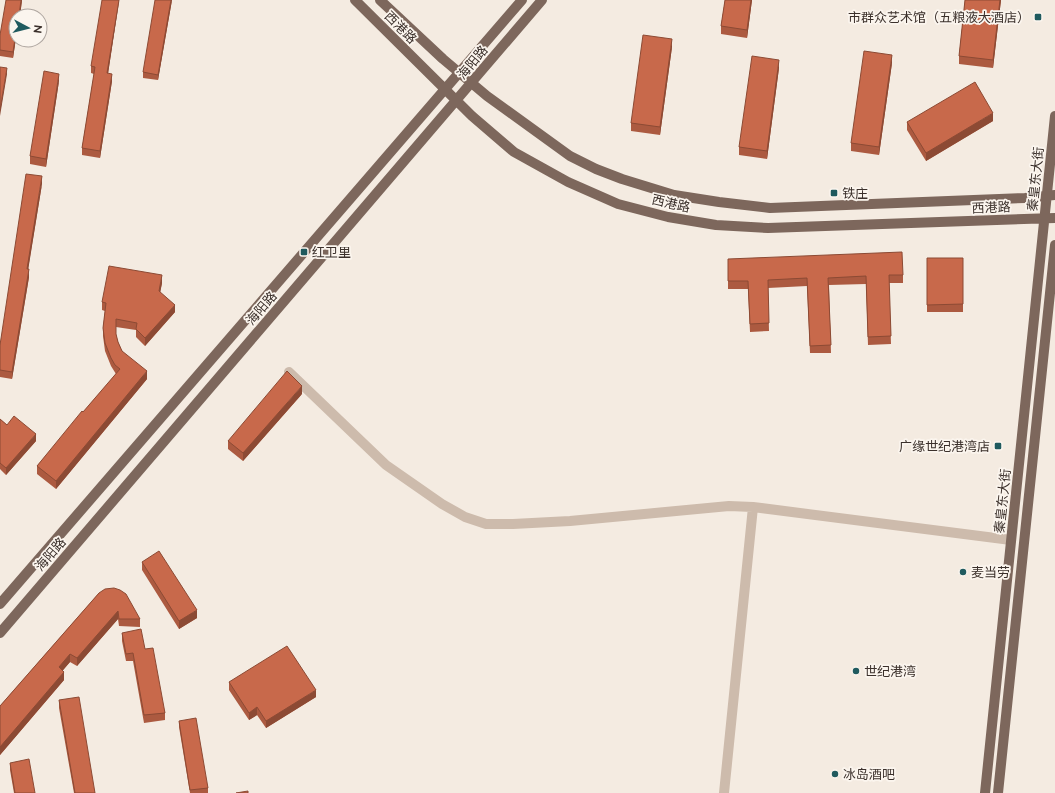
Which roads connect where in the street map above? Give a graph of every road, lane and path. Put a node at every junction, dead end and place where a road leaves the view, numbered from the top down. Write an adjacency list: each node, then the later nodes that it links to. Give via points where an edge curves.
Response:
1 (355, 0): 7 (main road, 西港路)
2 (380, 0): 5 (main road, 西港路)
3 (522, 0): 5 (main road, 海阳路)
4 (542, 0): 6 (main road, 海阳路)
5 (459, 73): 6 (main road, 西港路); 7 (main road, 海阳路)
6 (471, 83): 8 (main road, 海阳路); 10 (main road, 西港路, via 570,156 622,179 674,194 770,208)
7 (445, 89): 8 (main road, 西港路); 17 (main road, 海阳路)
8 (456, 101): 11 (main road, 西港路, via 514,152 568,182 618,204 668,217 716,226 768,228); 18 (main road, 海阳路)
9 (1055, 116): 10 (main road, 秦皇东大街)
10 (1051, 196): 11 (main road, 秦皇东大街)
11 (1044, 218): 12 (main road, 西港路); 16 (main road, 秦皇东大街)
12 (1055, 218)
13 (1055, 245): 21 (main road, 秦皇东大街)
14 (289, 372): 15 (street, via 386,465 442,504 465,517 486,524 556,522 730,506)
15 (754, 507): 16 (street); 19 (street)
16 (1011, 540): 20 (main road, 秦皇东大街)
17 (0, 604)
18 (0, 633)
19 (724, 793)
20 (985, 793)
21 (998, 793)

